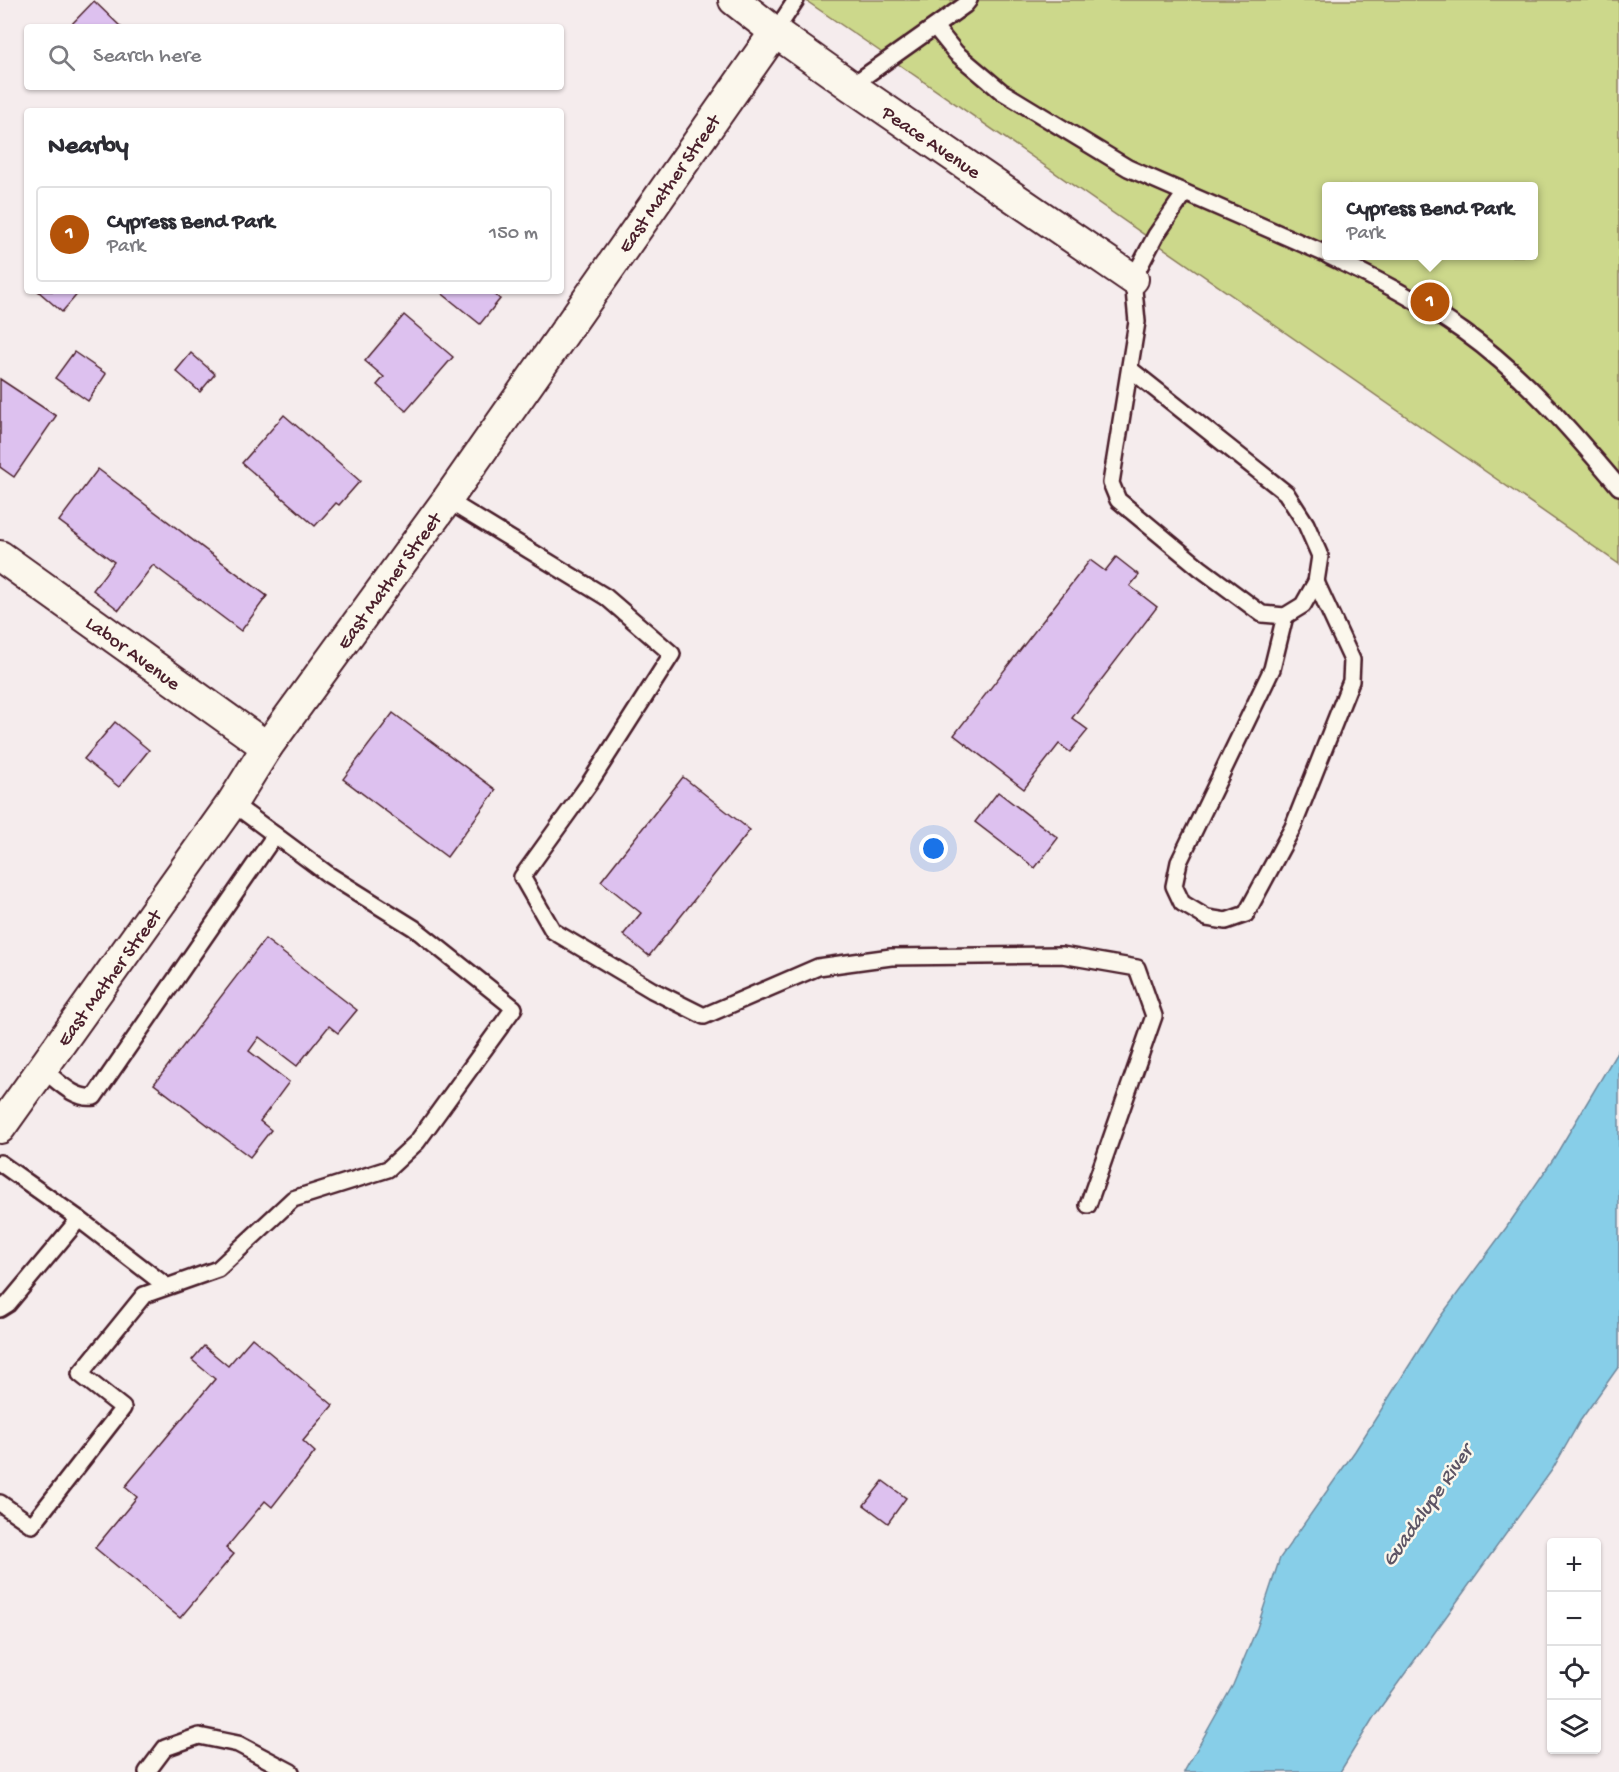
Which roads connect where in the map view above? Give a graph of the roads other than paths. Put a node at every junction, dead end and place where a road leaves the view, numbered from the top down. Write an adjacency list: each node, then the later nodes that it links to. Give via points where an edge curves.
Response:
1 (734, 0): 5 (street, Peace Avenue)
2 (796, 0): 5 (lane)
3 (969, 0): 4 (lane)
4 (935, 27): 6 (lane); 7 (lane, via 956,53 1001,91 1128,168)
5 (775, 32): 6 (street, Peace Avenue); 13 (street, East Mather Street)
6 (851, 86): 10 (street, Peace Avenue)
7 (1185, 193): 8 (lane); 10 (lane, via 1156,235)
8 (1322, 252)
9 (1338, 260): 12 (lane, via 1408,295 1466,333 1550,409)
10 (1133, 279): 11 (lane, via 1137,322)
11 (1130, 369): 15 (lane, via 1286,493 1320,556); 16 (lane, via 1111,483 1118,500 1262,615)
12 (1619, 487)
13 (447, 500): 17 (street, East Mather Street); 23 (lane, via 606,597 672,654 589,784 522,877 553,931 704,1016 818,967 891,957 1062,955 1137,968 1154,1016)
14 (0, 556): 17 (street, Labor Avenue)
15 (1316, 582): 16 (lane, via 1303,605); 16 (lane, via 1352,660 1351,681 1293,826 1246,914 1226,921 1207,918 1182,903 1174,886 1179,862 1272,669)
16 (1285, 616)
17 (267, 747): 18 (street, East Mather Street)
18 (232, 803): 19 (lane); 20 (street, East Mather Street)
19 (275, 835): 20 (lane, via 94,1097 74,1094); 25 (lane, via 329,875 414,928 514,1008 417,1142 388,1169 293,1199 218,1269)
20 (42, 1069): 21 (street, East Mather Street)
21 (0, 1128)
22 (0, 1163): 24 (lane)
23 (1088, 1205)
24 (79, 1219): 25 (lane); 26 (lane)
25 (166, 1286): 27 (lane, via 144,1295 80,1374 123,1408 32,1525)
26 (0, 1309)
27 (0, 1503)
28 (147, 1772): 29 (lane, via 165,1748 199,1736 238,1744)
29 (291, 1772)

